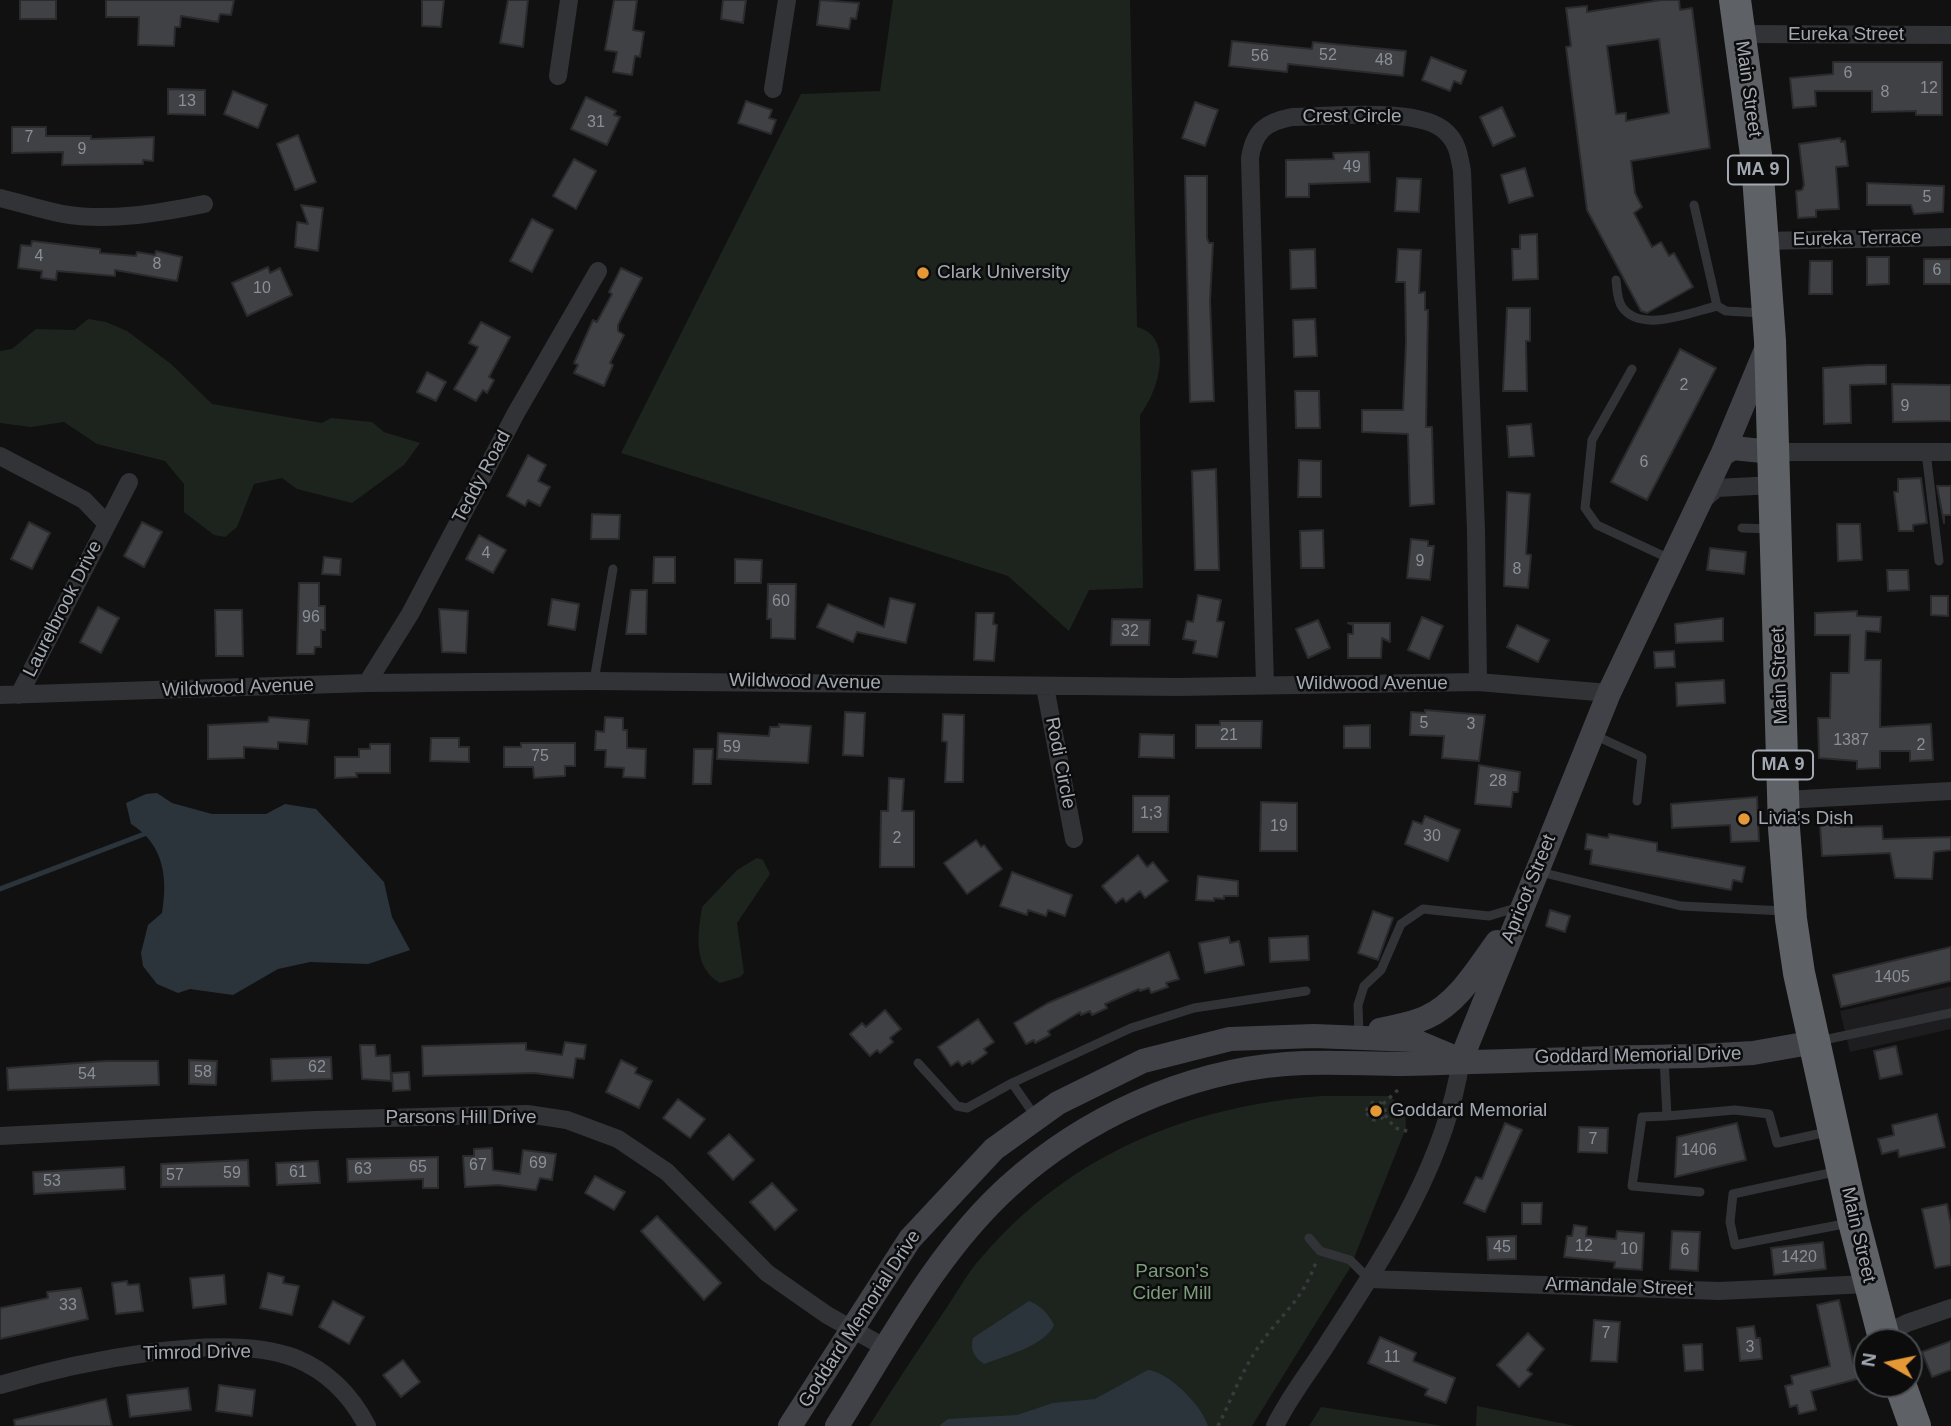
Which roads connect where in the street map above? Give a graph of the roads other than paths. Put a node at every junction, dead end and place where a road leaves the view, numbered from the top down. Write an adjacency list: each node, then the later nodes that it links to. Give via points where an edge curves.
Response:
1 (569, 0): 6 (street)
2 (787, 0): 7 (street)
3 (1735, 0): 4 (highway, Main Street / MA 9)
4 (1740, 34): 5 (street, Eureka Street); 12 (highway, Main Street / MA 9)
5 (1951, 35)
6 (558, 76)
7 (773, 89)
8 (0, 198): 9 (street, via 64,215 88,216)
9 (204, 204)
10 (1694, 205): 15 (lane)
11 (1951, 237): 12 (street, Eureka Terrace)
12 (1763, 241): 16 (highway, Main Street / MA 9)
13 (598, 271): 34 (street, Teddy Road, via 516,413 410,614)
14 (1616, 280): 15 (lane, via 1620,304 1631,316 1656,321)
15 (1717, 306): 16 (lane)
16 (1768, 327): 18 (highway, Main Street / MA 9); 21 (main road, Apricot Street)
17 (1632, 369): 29 (lane, via 1592,440 1585,508 1597,525)
18 (1772, 452): 19 (street); 21 (main road, via 1732,448); 24 (highway, Main Street / MA 9)
19 (1926, 452): 20 (street); 30 (lane)
20 (1951, 452)
21 (1723, 455): 25 (main road, Apricot Street)
22 (0, 456): 26 (street, via 84,499)
23 (129, 482): 26 (street, Laurelbrook Drive)
24 (1773, 485): 25 (street, via 1717,488); 28 (highway, Main Street / MA 9)
25 (1698, 505): 29 (main road, Apricot Street)
26 (106, 523): 39 (street, Laurelbrook Drive)
27 (1742, 527): 28 (lane)
28 (1774, 529): 42 (highway, Main Street / MA 9)
29 (1672, 560): 37 (main road, Apricot Street)
30 (1939, 561)
31 (613, 569): 32 (lane)
32 (594, 681): 34 (street, Wildwood Avenue); 36 (street, Wildwood Avenue)
33 (1478, 682): 35 (street, Wildwood Avenue); 35 (street, Crest Circle, via 1475,488 1458,150 1445,131 1423,119 1292,117 1263,128 1253,141 1250,158); 37 (street, Wildwood Avenue)
34 (367, 683): 39 (street, Wildwood Avenue)
35 (1265, 685): 36 (street, Wildwood Avenue)
36 (1045, 687): 44 (street, Rodi Circle)
37 (1609, 693): 40 (main road, Apricot Street)
38 (0, 695): 39 (street, Wildwood Avenue)
39 (19, 695)
40 (1592, 734): 43 (lane, via 1643,757); 45 (main road, Apricot Street)
41 (1951, 791): 42 (street)
42 (1784, 800): 47 (highway, Main Street / MA 9)
43 (1637, 801)
44 (1074, 839)
45 (1536, 871): 46 (main road, Apricot Street); 47 (lane, via 1681,905)
46 (1521, 906): 50 (main road, via 1473,975 1442,1008 1417,1021); 50 (lane, via 1489,916 1423,909 1401,923 1381,970 1364,986 1358,1005); 53 (main road, Apricot Street)
47 (1790, 911): 51 (highway, Main Street / MA 9)
48 (1306, 991): 55 (lane, via 1194,1008 1131,1028)
49 (1951, 1013): 51 (lane)
50 (1359, 1037): 53 (main road, Goddard Memorial Drive, via 1413,1040); 57 (main road, Goddard Memorial Drive, via 1256,1036 1203,1044 1127,1068)
51 (1815, 1042): 52 (main road, Goddard Memorial Drive, via 1753,1053); 58 (highway, Main Street / MA 9)
52 (1664, 1056): 53 (main road, Goddard Memorial Drive); 56 (lane)
53 (1461, 1060): 64 (street, Apricot Street, via 1456,1097 1420,1188); 70 (main road, Goddard Memorial Drive, via 1328,1062 1247,1069 1174,1089 1084,1129 1041,1157 1007,1187 945,1256)
54 (918, 1063): 55 (lane, via 957,1106 967,1108)
55 (1012, 1083): 57 (lane)
56 (1667, 1116): 58 (lane, via 1735,1110 1769,1114 1777,1143); 61 (lane, via 1642,1116 1632,1186)
57 (1037, 1117): 69 (main road, Goddard Memorial Drive, via 964,1177 910,1239)
58 (1834, 1130): 60 (highway, Main Street / MA 9)
59 (0, 1136): 69 (street, Parsons Hill Drive, via 527,1114 567,1121 618,1139 667,1172 767,1273)
60 (1844, 1170): 62 (highway, Main Street / MA 9); 62 (lane, via 1733,1194 1730,1222 1735,1245)
61 (1700, 1192)
62 (1854, 1222): 65 (highway, Main Street / MA 9)
63 (1309, 1238): 64 (lane, via 1320,1251 1350,1260)
64 (1369, 1279): 65 (street, Armandale Street, via 1719,1291); 76 (street, Apricot Street)
65 (1868, 1284): 67 (highway, Main Street / MA 9)
66 (1951, 1308): 68 (street)
67 (1881, 1328)
68 (1900, 1328)
69 (852, 1329): 70 (street, Parsons Hill Drive); 74 (main road, Goddard Memorial Drive)
70 (886, 1348): 75 (main road, Goddard Memorial Drive)
71 (0, 1385): 73 (street, Timrod Drive, via 136,1354 222,1348 269,1352 292,1357 330,1379)
72 (1905, 1398): 77 (highway)
73 (367, 1426)
74 (790, 1426)
75 (837, 1426)
76 (1275, 1426)
77 (1915, 1426)

